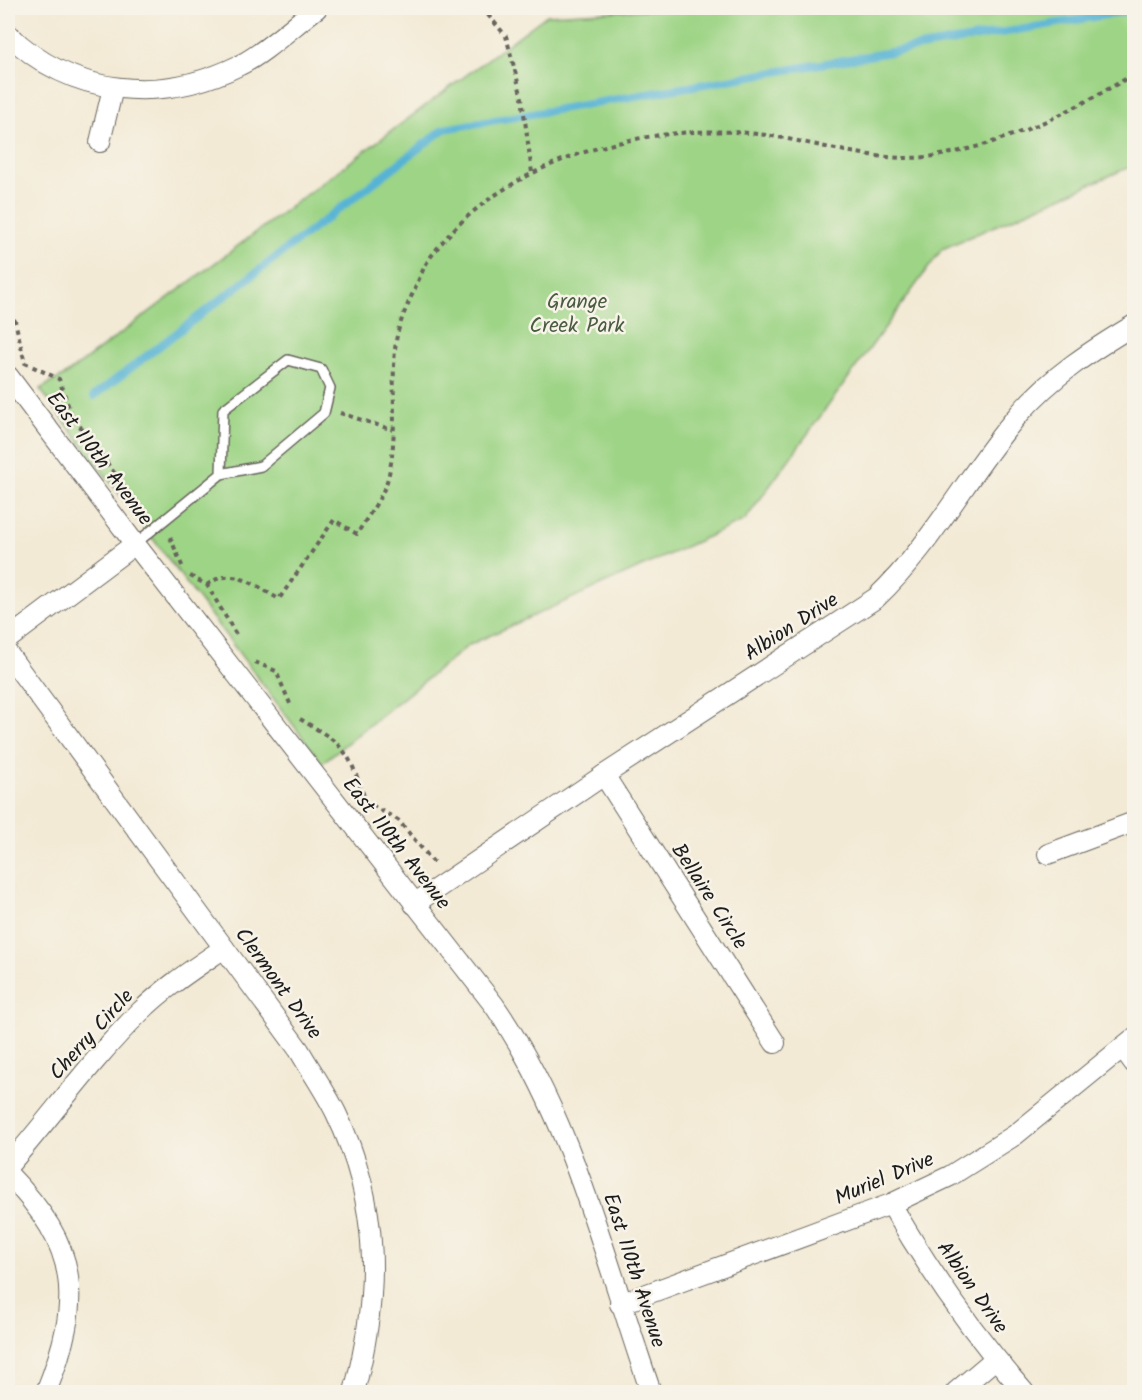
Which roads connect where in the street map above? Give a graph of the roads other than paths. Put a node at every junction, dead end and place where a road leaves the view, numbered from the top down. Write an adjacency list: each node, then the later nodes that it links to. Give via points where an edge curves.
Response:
1 (317, 8): 3 (street, via 242,64 205,79 165,90)
2 (8, 34): 3 (street, via 50,65)
3 (113, 88): 4 (street)
4 (100, 142)
5 (1134, 325): 11 (street, Albion Drive, via 1063,370 1026,406 911,562 876,598)
6 (8, 376): 8 (street, East 110th Avenue)
7 (221, 474): 7 (lane, via 261,466 324,413 330,388 321,369 288,360 223,410); 8 (lane)
8 (135, 544): 9 (street); 14 (street, East 110th Avenue)
9 (8, 639)
10 (8, 654): 15 (street, Clermont Drive)
11 (604, 775): 14 (street, Albion Drive); 16 (street, Bellaire Circle)
12 (1134, 822): 13 (street)
13 (1048, 854)
14 (414, 904): 21 (street, East 110th Avenue, via 494,1005 534,1070 578,1173)
15 (224, 948): 18 (street, Cherry Circle, via 140,1011); 24 (street, Clermont Drive, via 299,1050 335,1112 366,1200 373,1289 366,1346)
16 (775, 1043)
17 (1131, 1049): 20 (street, Muriel Drive, via 1015,1135 950,1176)
18 (8, 1166)
19 (8, 1174): 23 (street, via 32,1199 54,1233 70,1288 67,1331)
20 (891, 1204): 21 (street, Muriel Drive); 22 (street, Albion Drive, via 928,1268)
21 (620, 1304): 25 (street, East 110th Avenue)
22 (995, 1359): 26 (street); 27 (street, Albion Drive)
23 (46, 1392)
24 (354, 1392)
25 (651, 1392)
26 (956, 1392)
27 (1024, 1392)

